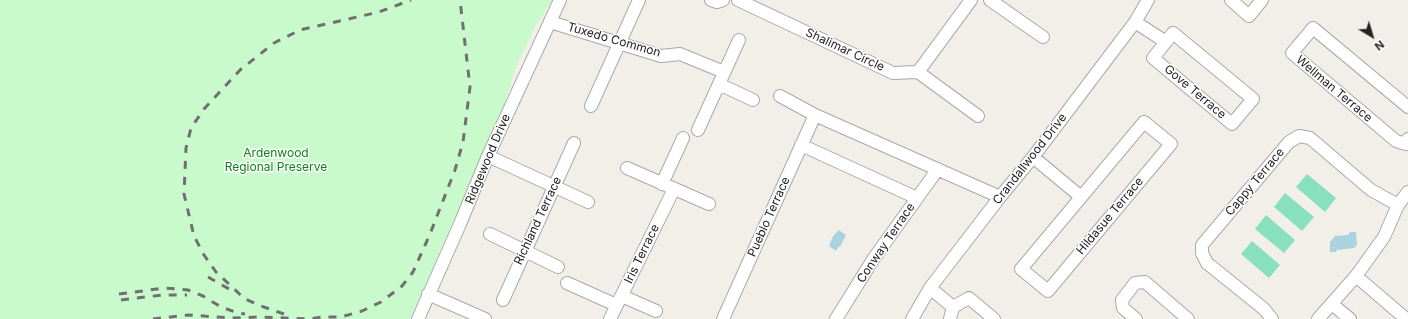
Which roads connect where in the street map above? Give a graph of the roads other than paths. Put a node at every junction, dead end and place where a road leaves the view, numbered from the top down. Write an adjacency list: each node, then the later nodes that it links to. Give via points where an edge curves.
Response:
1 (560, 0): 11 (street, Ridgewood Drive)
2 (639, 0): 16 (street)
3 (712, 0): 4 (street)
4 (723, 0)
5 (738, 0): 18 (street, Shalimar Circle, via 893,73)
6 (971, 0): 18 (street)
7 (990, 0): 13 (street)
8 (1148, 0): 12 (street, Crandallwood Drive)
9 (1231, 0): 10 (street, via 1249,16)
10 (1262, 0)
11 (550, 22): 16 (street, Tuxedo Common); 31 (street, Ridgewood Drive)
12 (1135, 22): 15 (street); 32 (street, Crandallwood Drive)
13 (1042, 37)
14 (739, 40): 17 (street)
15 (1166, 42): 15 (street, Gove Terrace, via 1153,58 1232,124 1252,99 1173,33)
16 (619, 43): 17 (street, Tuxedo Common, via 661,56 680,54); 22 (street)
17 (724, 72): 19 (street)
18 (918, 72): 25 (street)
19 (719, 84): 21 (street); 26 (street)
20 (780, 96): 24 (street)
21 (753, 100)
22 (591, 106)
23 (1408, 107): 29 (street, Wellman Terrace, via 1313,28 1292,53 1396,141)
24 (815, 115): 30 (street, Pueblo Terrace); 34 (street)
25 (978, 116)
26 (698, 130)
27 (683, 138): 35 (street)
28 (574, 143): 36 (street, Richland Terrace)
29 (1407, 143)
30 (802, 145): 41 (street); 60 (street, Pueblo Terrace)
31 (488, 156): 36 (street); 51 (street, Ridgewood Drive)
32 (1033, 157): 39 (street, Crandallwood Drive); 40 (street)
33 (627, 168): 35 (street)
34 (938, 169): 39 (street); 41 (street, Conway Terrace)
35 (662, 184): 37 (street)
36 (554, 186): 42 (street); 46 (street, Richland Terrace)
37 (674, 189): 43 (street); 53 (street, Iris Terrace)
38 (1408, 192): 44 (street)
39 (1000, 197): 50 (street, Crandallwood Drive)
40 (1081, 197): 40 (street, Hildasue Terrace, via 1021,269 1048,291 1171,144 1144,122)
41 (917, 198): 61 (street, Conway Terrace, via 874,258)
42 (588, 202)
43 (708, 204)
44 (1398, 205): 48 (street, via 1384,237); 66 (street, Cappy Terrace, via 1371,190 1310,138 1299,136 1289,142 1202,245 1202,253 1207,263 1264,309)
45 (490, 234): 46 (street)
46 (524, 250): 47 (street); 52 (street, Richland Terrace)
47 (558, 267)
48 (1356, 276): 54 (street); 69 (street)
49 (568, 283): 53 (street)
50 (930, 288): 56 (street); 62 (street, Crandallwood Drive)
51 (428, 294): 57 (street, Ridgewood Drive); 58 (street)
52 (502, 300)
53 (619, 301): 55 (street); 59 (street, Iris Terrace)
54 (1332, 304): 67 (street); 68 (street)
55 (656, 311)
56 (951, 313): 63 (street, via 969,298)
57 (418, 319)
58 (485, 319)
59 (610, 319)
60 (723, 319)
61 (836, 319)
62 (912, 319)
63 (994, 319)
64 (1136, 319): 65 (street, via 1122,308 1122,300 1135,283 1145,282)
65 (1188, 319)
66 (1272, 319)
67 (1318, 319)
68 (1350, 319)
69 (1406, 319)

